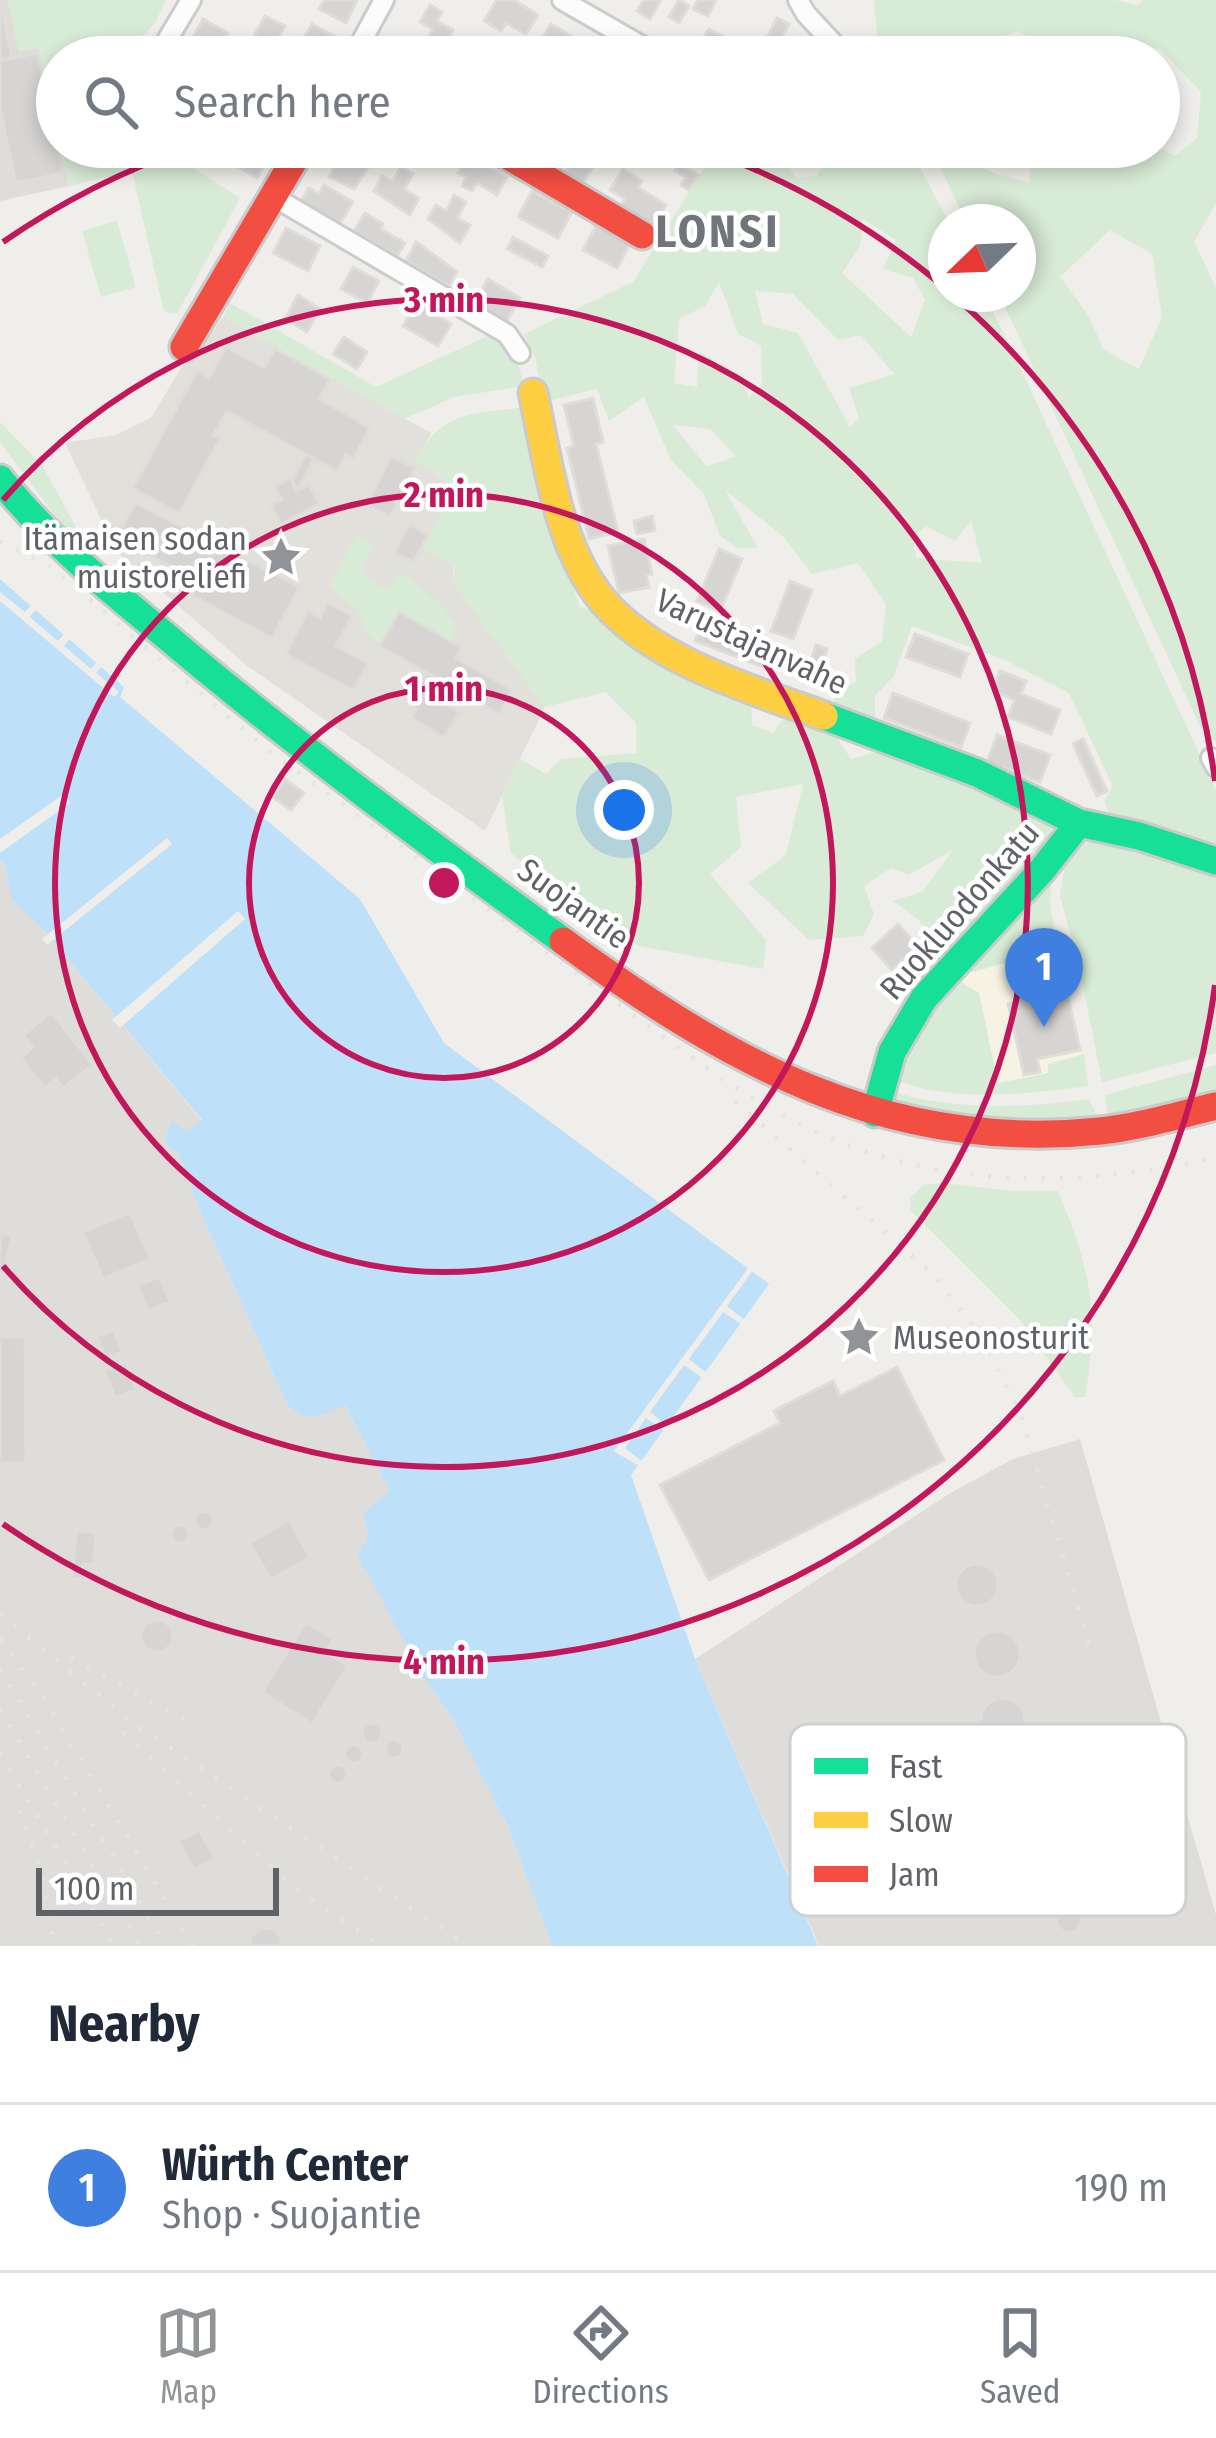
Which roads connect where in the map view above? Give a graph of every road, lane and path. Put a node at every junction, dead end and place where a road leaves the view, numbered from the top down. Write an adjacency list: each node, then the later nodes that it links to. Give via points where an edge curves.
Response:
1 (191, 0): 5 (street)
2 (384, 0): 6 (street)
3 (562, 0): 7 (street)
4 (798, 0): 8 (street)
5 (170, 36)
6 (364, 36)
7 (625, 36)
8 (826, 36)
9 (290, 168): 11 (street)
10 (529, 168): 12 (street)
11 (274, 197): 13 (street); 14 (street, via 507,334)
12 (642, 235)
13 (184, 347)
14 (520, 352)
15 (533, 393): 17 (street, Varustajanvahe, via 562,511 592,584 615,614 726,676 1021,791)
16 (0, 478): 20 (street, Suojantie, via 100,580 263,719 605,971 719,1046)
17 (1079, 823): 18 (street, Ruokluodonkatu); 20 (street, Ruokluodonkatu, via 924,998 892,1052)
18 (1216, 861)
19 (1216, 1106): 20 (street, Suojantie, via 1068,1133)
20 (875, 1113)

